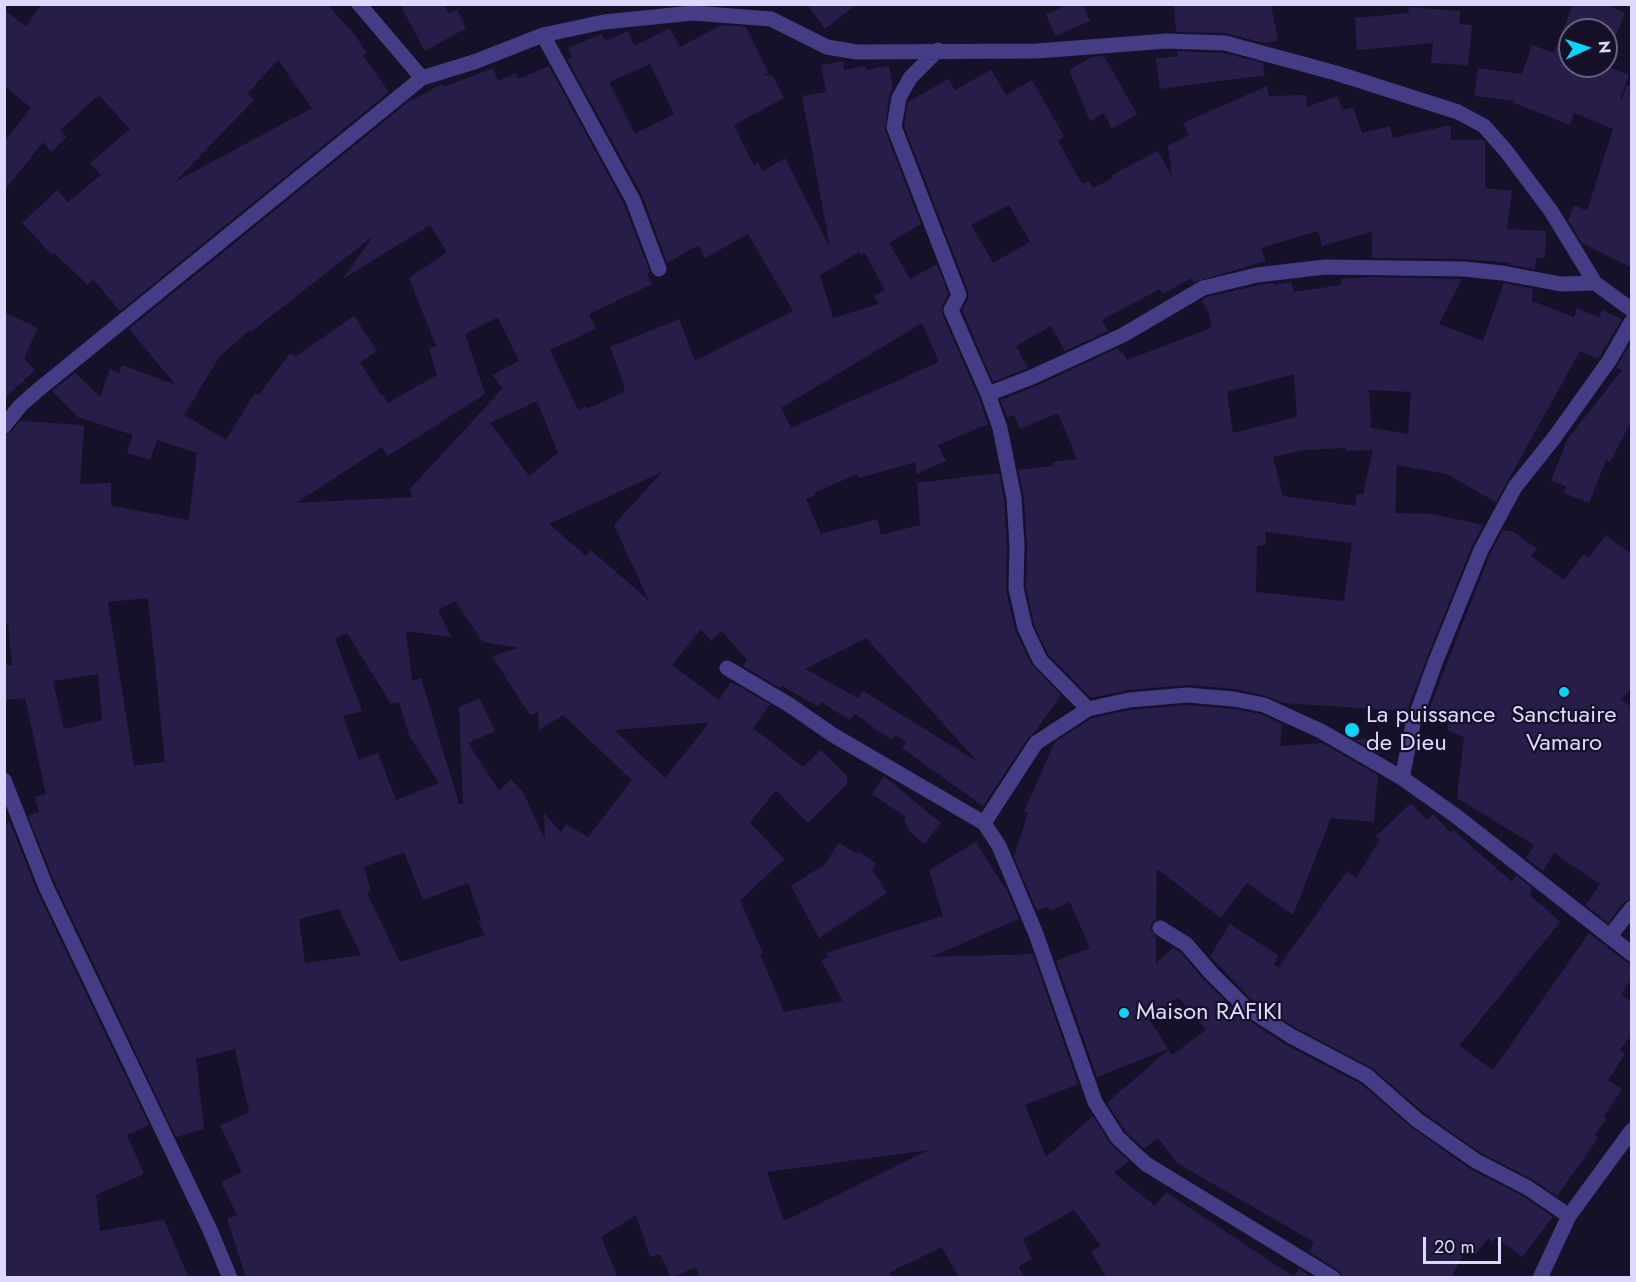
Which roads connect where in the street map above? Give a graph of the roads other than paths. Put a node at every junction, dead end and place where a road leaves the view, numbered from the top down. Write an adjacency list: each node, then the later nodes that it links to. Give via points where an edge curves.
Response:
1 (360, 4): 4 (street)
2 (543, 35): 3 (street, via 604,22 693,13 731,14 771,19 827,47 856,52); 4 (street); 5 (street, via 633,200)
3 (938, 51): 6 (street, via 1037,51 1167,41 1225,43 1458,112 1485,126 1506,151 1551,211); 9 (street, via 910,78 899,98 894,127 959,295 951,310)
4 (422, 78): 10 (street, via 38,390)
5 (659, 269)
6 (1594, 283): 7 (street); 9 (street, via 1561,284 1464,269 1325,267 1257,275 1203,288 1123,335)
7 (1632, 310)
8 (1632, 321): 13 (street, via 1609,361 1515,487 1481,550 1413,724)
9 (988, 394): 12 (street, via 1000,428 1014,498 1016,588 1025,628 1040,660)
10 (4, 426)
11 (727, 668): 15 (street)
12 (1088, 708): 13 (street, via 1187,695 1264,705 1321,731); 15 (street, via 1036,743)
13 (1402, 778): 18 (street)
14 (4, 780): 22 (street, via 46,887)
15 (984, 823): 23 (street, via 999,846 1036,934 1095,1102 1118,1138 1146,1164)
16 (1632, 908): 18 (street)
17 (1160, 928): 21 (street, via 1186,944 1244,1006 1367,1076 1417,1120 1476,1161 1528,1188)
18 (1610, 936): 19 (street)
19 (1632, 954)
20 (1632, 1130): 21 (street)
21 (1569, 1216): 24 (street)
22 (231, 1278)
23 (1333, 1278)
24 (1540, 1278)

